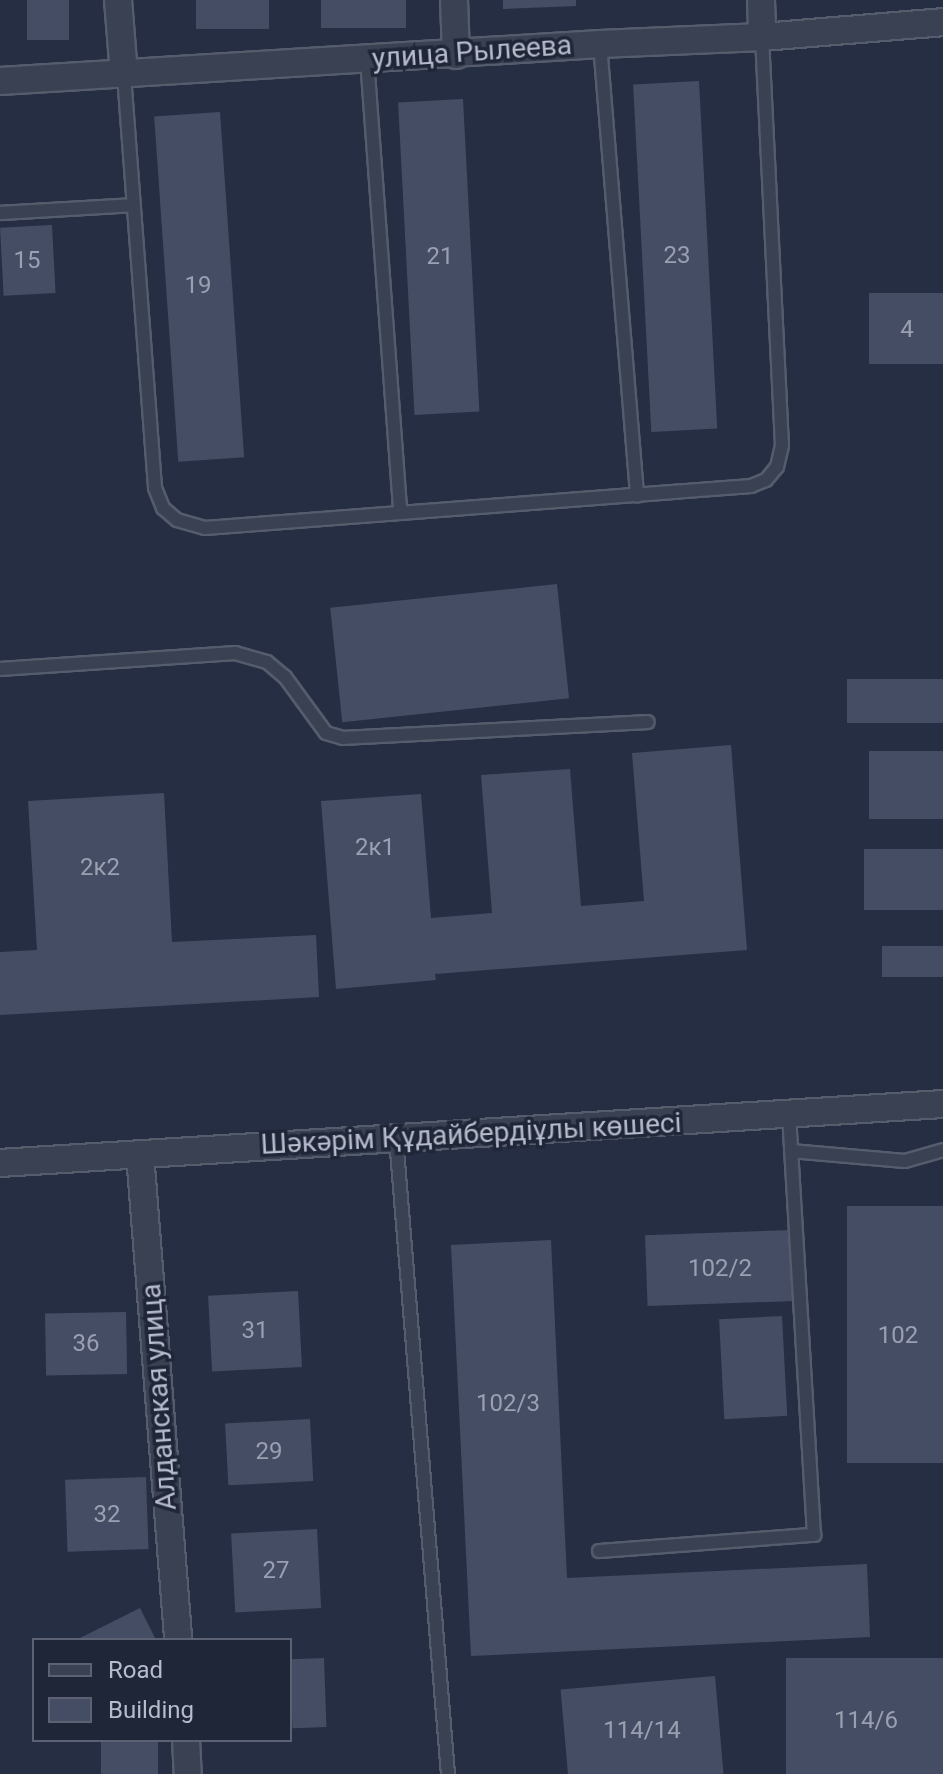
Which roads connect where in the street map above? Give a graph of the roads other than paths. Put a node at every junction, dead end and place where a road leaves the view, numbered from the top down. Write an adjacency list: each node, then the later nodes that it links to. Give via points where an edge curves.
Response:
1 (118, 0): 9 (street)
2 (454, 0): 7 (street)
3 (761, 0): 5 (street)
4 (943, 22): 5 (street, улица Рылеева)
5 (762, 37): 6 (street, улица Рылеева); 13 (lane, via 782,446 777,467 766,480 751,486)
6 (600, 44): 7 (street, улица Рылеева); 13 (lane)
7 (456, 55): 8 (street, улица Рылеева)
8 (367, 59): 9 (street, улица Рылеева); 14 (lane)
9 (124, 75): 10 (street, улица Рылеева); 11 (lane)
10 (0, 81)
11 (134, 205): 12 (lane); 14 (lane, via 155,488 163,508 177,520 205,528)
12 (0, 213)
13 (637, 495): 14 (lane)
14 (400, 513)
15 (0, 669): 16 (lane, via 235,653 267,662 285,677 326,733 343,738)
16 (648, 722)
17 (943, 1104): 18 (street, Шәкәрім Құдайбердіұлы көшесі)
18 (789, 1115): 19 (street, Шәкәрім Құдайбердіұлы көшесі); 21 (lane)
19 (396, 1138): 22 (street, Шәкәрім Құдайбердіұлы көшесі); 28 (lane)
20 (943, 1150): 21 (lane, via 905,1161)
21 (791, 1151): 24 (lane, via 814,1535)
22 (140, 1154): 23 (street, Шәкәрім Құдайбердіұлы көшесі); 25 (street, Алданская улица)
23 (0, 1163)
24 (599, 1551)
25 (178, 1638)
26 (186, 1742): 27 (street)
27 (188, 1774)
28 (448, 1774)

